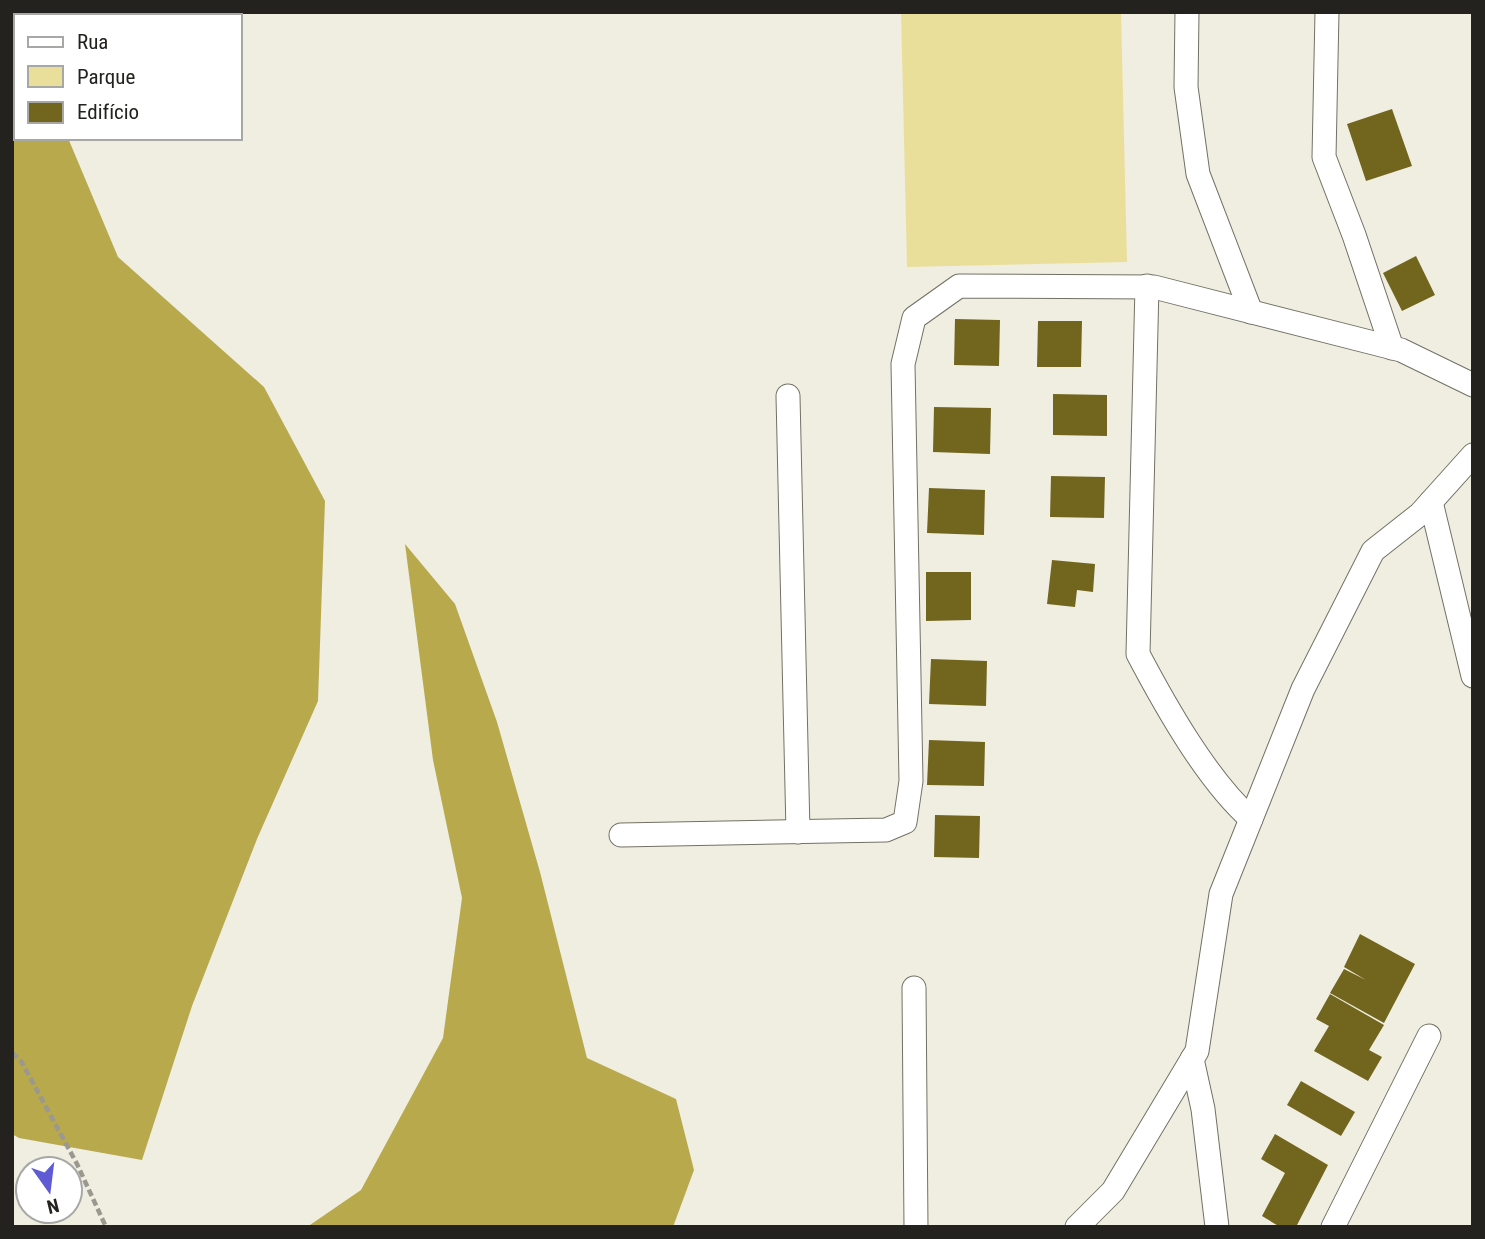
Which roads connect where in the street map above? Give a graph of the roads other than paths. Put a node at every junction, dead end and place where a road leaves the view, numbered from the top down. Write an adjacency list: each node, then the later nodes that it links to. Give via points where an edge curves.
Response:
1 (1187, 12): 4 (street, via 1186,87 1198,174)
2 (1327, 12): 5 (street, via 1324,157)
3 (1147, 286): 4 (street); 11 (street, via 1139,654 1164,701 1232,802); 12 (street, via 959,286 914,318 903,364 911,780 905,822 886,830)
4 (1251, 312): 5 (street)
5 (1392, 348): 6 (street)
6 (1473, 385)
7 (788, 396): 12 (street)
8 (1473, 455): 9 (street)
9 (1431, 502): 10 (street); 11 (street, via 1373,551 1303,689)
10 (1473, 676)
11 (1251, 819): 16 (street, via 1221,894)
12 (798, 832): 13 (street)
13 (621, 835)
14 (914, 988): 18 (street)
15 (1429, 1036): 20 (street)
16 (1192, 1059): 17 (street, via 1203,1109); 19 (street, via 1113,1191)
17 (1214, 1225)
18 (916, 1227)
19 (1077, 1227)
20 (1333, 1227)

